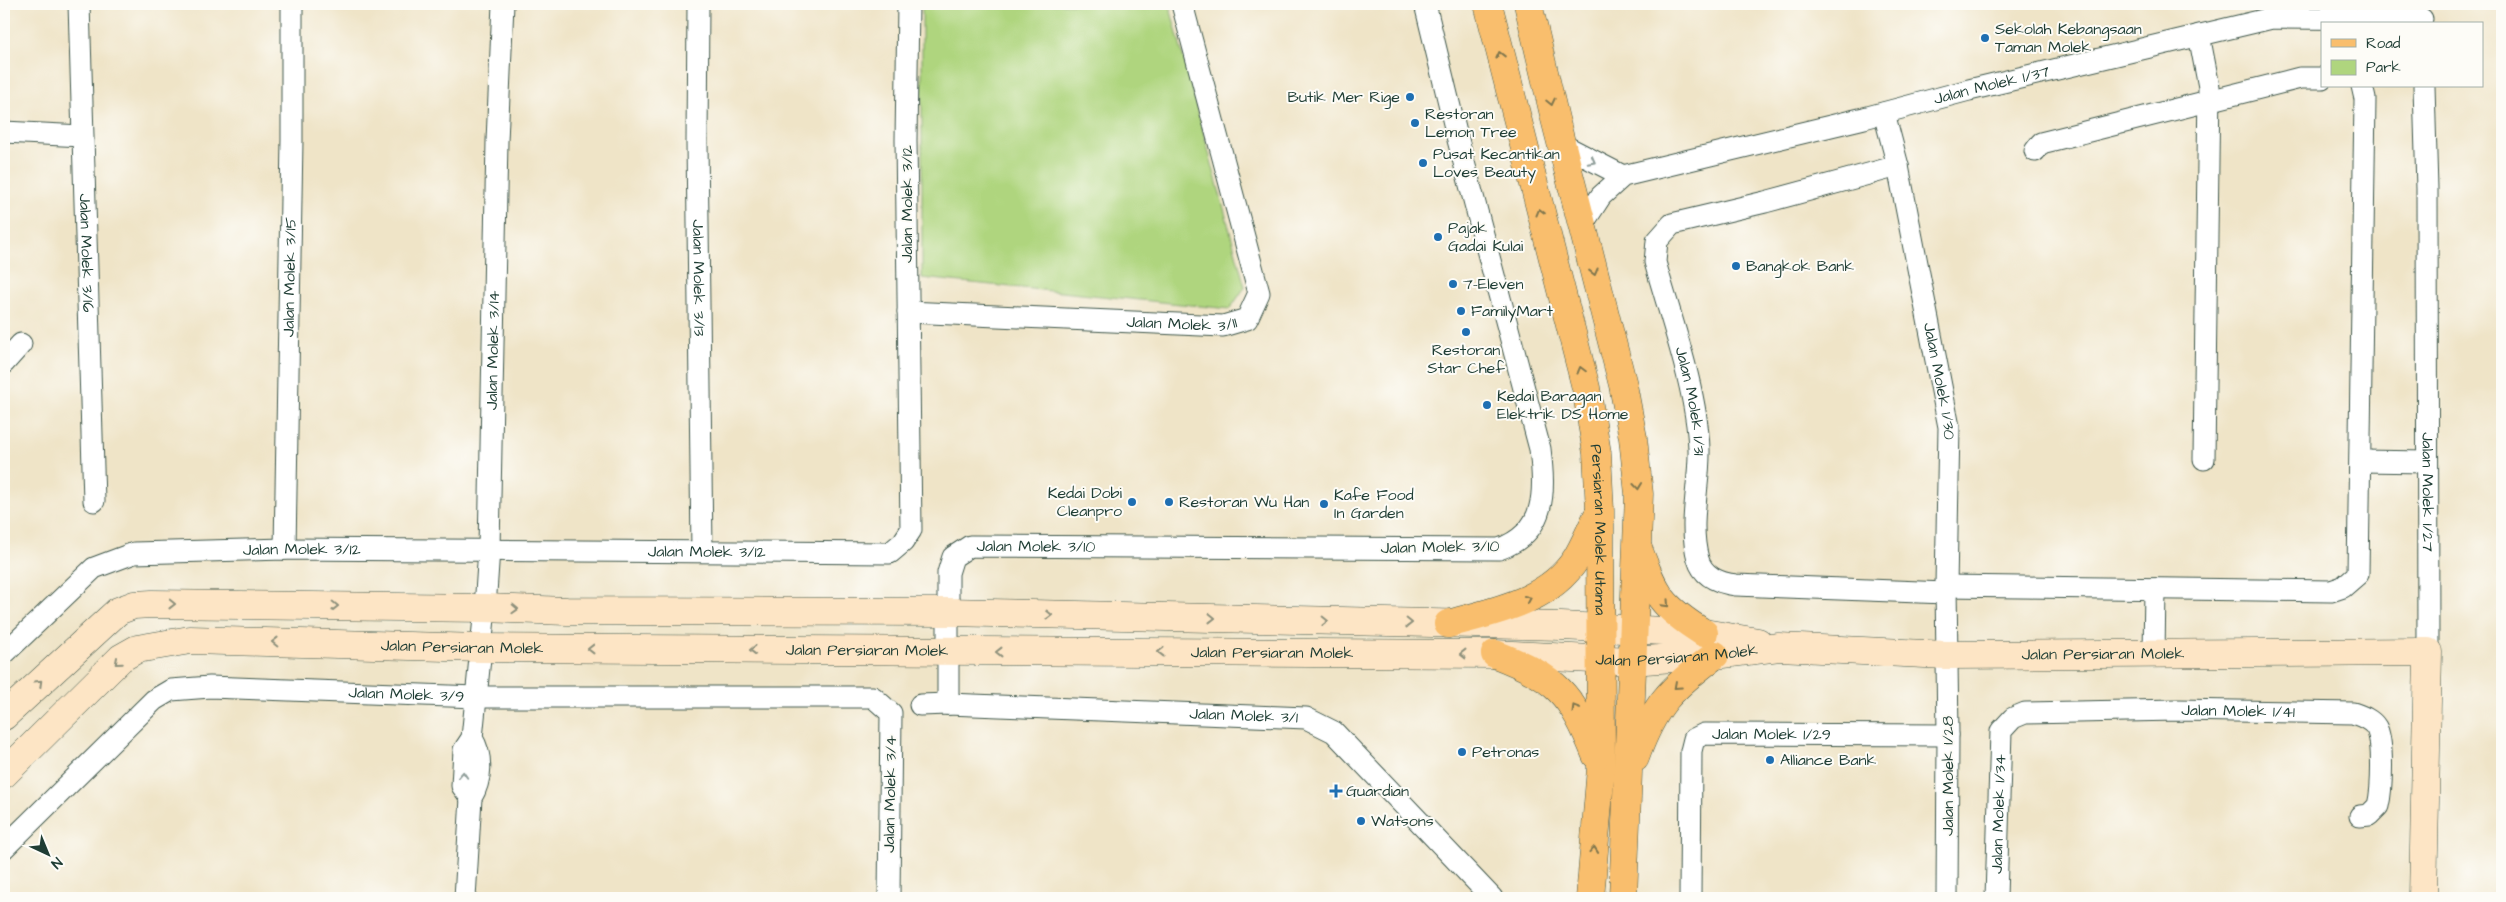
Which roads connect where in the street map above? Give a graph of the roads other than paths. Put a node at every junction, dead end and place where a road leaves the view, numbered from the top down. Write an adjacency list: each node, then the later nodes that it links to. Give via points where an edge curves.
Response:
1 (79, 4): 18 (street, Jalan Molek 3/16)
2 (292, 4): 33 (street, Jalan Molek 3/15)
3 (503, 4): 34 (street, Jalan Molek 3/14)
4 (698, 4): 35 (street, Jalan Molek 3/13, via 696,142)
5 (908, 4): 24 (street, Jalan Molek 3/12)
6 (1182, 4): 24 (street, Jalan Molek 3/11, via 1259,293 1247,318 1224,326)
7 (1425, 4): 39 (street, Jalan Molek 3/10, via 1540,449 1544,486 1532,526 1514,544 1499,549 970,546 953,557 948,573)
8 (1488, 4): 31 (main road, Persiaran Molek Utama, one-way to 8, via 1597,453 1586,388)
9 (1528, 4): 19 (main road, Persiaran Molek Utama, one-way to 19)
10 (2422, 15): 11 (street, Jalan Molek 1/37, via 2286,17)
11 (2199, 35): 15 (street); 16 (street, Jalan Molek 1/37)
12 (2321, 78): 15 (street, via 2300,78)
13 (2362, 88): 28 (street, via 2365,99)
14 (2424, 88): 29 (street, Jalan Molek 1/27)
15 (2209, 101): 20 (street, via 2040,143); 27 (street)
16 (1884, 113): 21 (street, Jalan Molek 1/30); 22 (street, Jalan Molek 1/37)
17 (4, 132): 18 (street)
18 (82, 136): 30 (street, Jalan Molek 3/16)
19 (1561, 144): 22 (street, one-way to 22); 23 (main road, Persiaran Molek Utama)
20 (2035, 152)
21 (1898, 166): 37 (street, Jalan Molek 1/30, via 1949,426); 37 (street, Jalan Molek 1/31, via 1672,224 1657,241 1655,262 1693,402 1699,448 1694,533 1698,561 1707,574 1719,583 1736,585)
22 (1623, 176): 23 (street, Jalan Molek 1/37, via 1601,196)
23 (1582, 225): 32 (main road, Persiaran Molek Utama, one-way to 32, via 1623,385 1633,438 1639,494)
24 (908, 312): 35 (street, Jalan Molek 3/12, via 911,530 903,542 890,552)
25 (21, 344): 26 (street)
26 (4, 363)
27 (2204, 459)
28 (2361, 461): 29 (street); 36 (street, Jalan Molek 1/31, via 2360,565 2358,574 2343,588 2323,591)
29 (2427, 462): 46 (street, Jalan Molek 1/27)
30 (94, 501)
31 (1600, 511): 40 (main road, one-way to 31, via 1509,607 1547,589 1575,560); 41 (main road, Persiaran Molek Utama)
32 (1637, 545): 42 (main road, Persiaran Molek Utama); 43 (main road, one-way to 43, via 1660,599)
33 (285, 549): 34 (street, Jalan Molek 3/12); 47 (street, Jalan Molek 3/12, via 134,553 94,568)
34 (489, 550): 35 (street, Jalan Molek 3/12); 38 (street, Jalan Molek 3/14)
35 (702, 551)
36 (2155, 589): 37 (street, Jalan Molek 1/31); 50 (street)
37 (1946, 590): 49 (street, Jalan Molek 1/30)
38 (485, 608): 39 (main road, Jalan Persiaran Molek, one-way to 39); 44 (street, Jalan Molek 3/14); 57 (main road, Jalan Persiaran Molek, one-way to 38, via 99,626 118,610 134,605)
39 (948, 612): 40 (main road, Jalan Persiaran Molek, one-way to 40); 45 (street, Jalan Molek 3/10)
40 (1448, 624): 41 (main road, Jalan Persiaran Molek)
41 (1599, 627): 42 (main road, Jalan Persiaran Molek); 51 (main road, Persiaran Molek Utama)
42 (1632, 628): 43 (main road, Jalan Persiaran Molek); 52 (main road, Persiaran Molek Utama)
43 (1709, 644): 49 (main road, Jalan Persiaran Molek); 52 (main road, Jalan Persiaran Molek); 62 (main road, one-way to 62, via 1653,713)
44 (481, 648): 45 (main road, Jalan Persiaran Molek, one-way to 44); 53 (street, Jalan Molek 3/14); 61 (main road, Jalan Persiaran Molek, one-way to 61, via 190,640 137,649 121,658)
45 (947, 651): 48 (main road, Jalan Persiaran Molek, one-way to 45); 55 (street, Jalan Molek 3/10)
46 (2428, 652): 50 (main road, Jalan Persiaran Molek); 73 (main road, Jalan Molek 1/27)
47 (4, 654)
48 (1495, 654): 51 (main road, Jalan Persiaran Molek); 60 (main road, one-way to 48, via 1570,700 1554,683 1529,667)
49 (1946, 654): 50 (main road, Jalan Persiaran Molek); 59 (street, Jalan Molek 1/28)
50 (2154, 654)
51 (1599, 659): 52 (main road, Jalan Persiaran Molek); 60 (main road, Persiaran Molek Utama)
52 (1631, 661): 62 (main road, Persiaran Molek Utama)
53 (476, 697): 54 (street, Jalan Molek 3/9); 64 (street, Jalan Molek 3/9, via 210,687 171,690 154,700); 65 (street, Jalan Molek 3/14, via 472,738 464,750 462,786 471,798)
54 (873, 697): 66 (street, Jalan Molek 3/4, via 891,713)
55 (948, 704): 56 (street, Jalan Molek 3/1); 67 (street, Jalan Molek 3/1, via 1306,718 1334,732)
56 (920, 705)
57 (4, 716)
58 (2001, 731): 63 (street, Jalan Molek 1/41, via 2013,718 2025,713 2177,710 2353,713 2376,726 2380,742 2378,806 2369,815); 72 (street, Jalan Molek 1/34)
59 (1948, 735): 70 (street, Jalan Molek 1/29, via 1704,734 1694,739 1691,752); 71 (street, Jalan Molek 1/28)
60 (1601, 768): 68 (main road, Persiaran Molek Utama, one-way to 60)
61 (4, 774)
62 (1628, 778): 69 (main road, Persiaran Molek Utama)
63 (2360, 816)
64 (4, 848)
65 (465, 898)
66 (889, 898)
67 (1492, 898)
68 (1590, 898)
69 (1623, 898)
70 (1690, 898)
71 (1947, 898)
72 (1996, 898)
73 (2423, 898)

